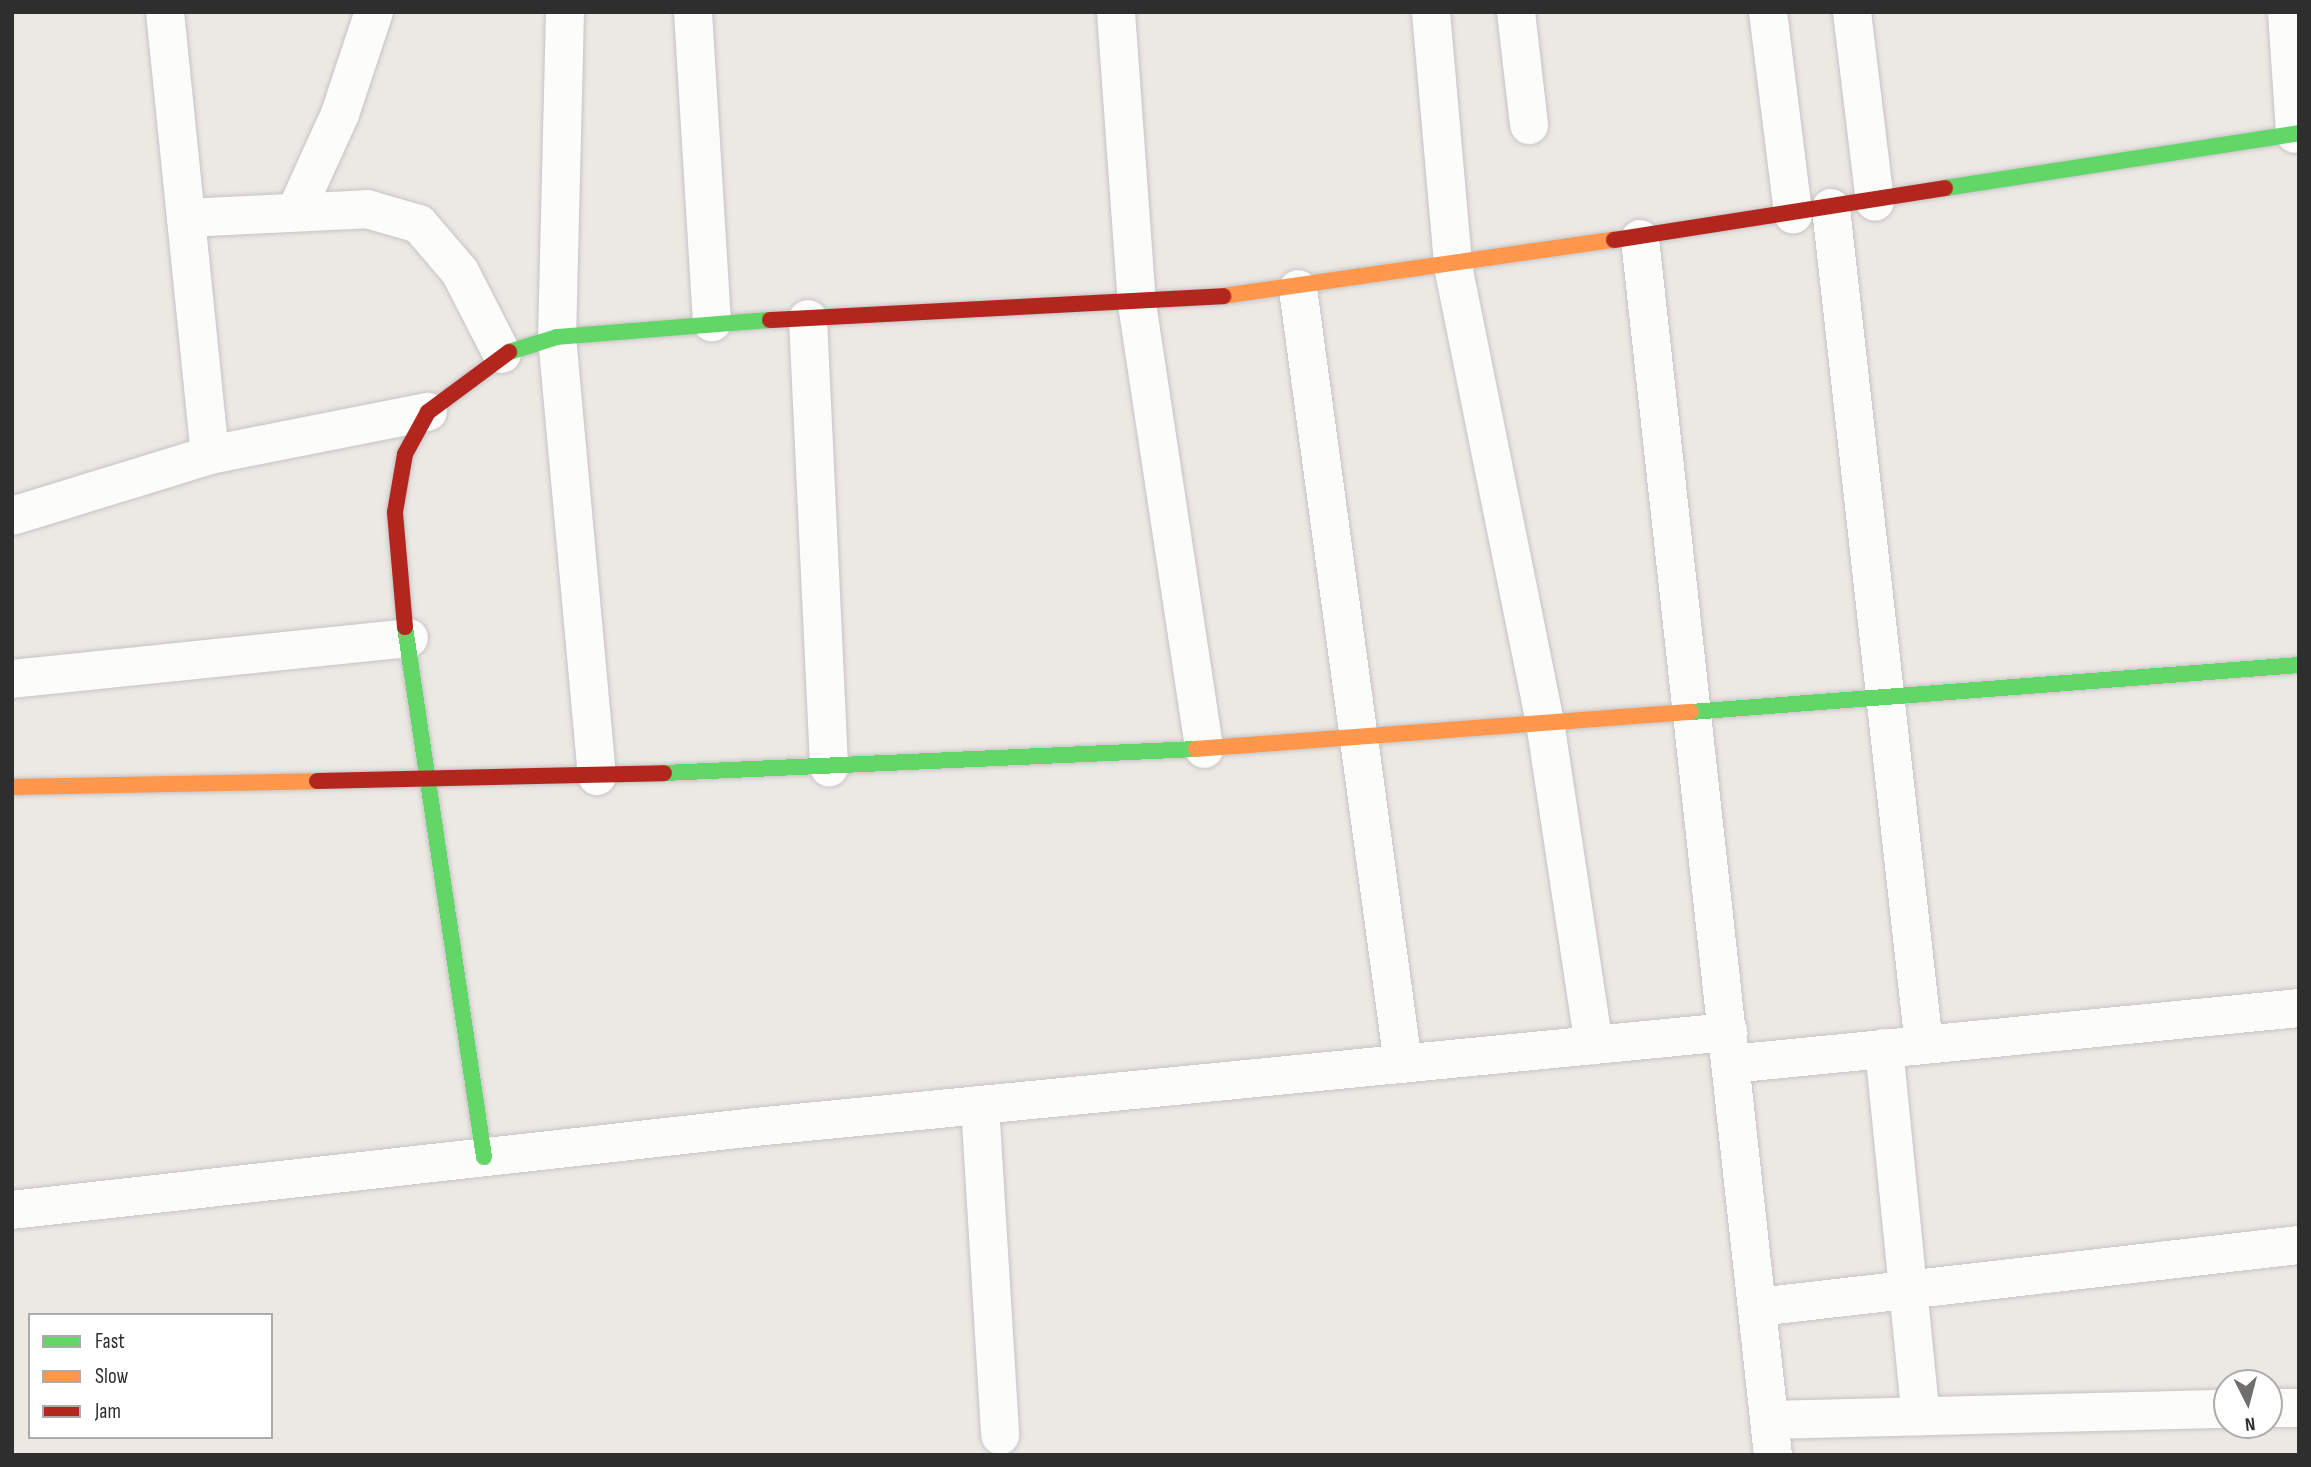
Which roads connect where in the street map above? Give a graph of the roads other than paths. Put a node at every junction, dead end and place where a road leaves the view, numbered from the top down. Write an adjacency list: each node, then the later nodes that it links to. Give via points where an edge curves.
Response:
1 (165, 12): 17 (street)
2 (374, 12): 15 (street, via 340,114)
3 (565, 12): 24 (street)
4 (693, 12): 23 (street)
5 (1116, 12): 21 (street)
6 (1431, 12): 19 (street)
7 (1516, 12): 11 (street)
8 (1768, 12): 16 (street)
9 (1852, 12): 13 (street)
10 (2287, 12): 12 (street)
11 (1529, 125)
12 (2297, 134): 13 (street)
13 (1875, 202): 14 (street)
14 (1831, 208): 16 (street); 32 (street)
15 (296, 211): 17 (street); 25 (street, via 367,209 419,224 460,272)
16 (1793, 214): 18 (street)
17 (186, 218): 27 (street)
18 (1640, 239): 19 (street); 33 (street)
19 (1453, 266): 20 (street); 34 (street)
20 (1298, 289): 21 (street); 35 (street)
21 (1137, 304): 22 (street); 36 (street)
22 (808, 318): 23 (street); 37 (street)
23 (712, 322): 24 (street)
24 (557, 337): 25 (street); 38 (street)
25 (502, 354): 26 (street)
26 (428, 412): 27 (street); 29 (street, via 405,454 395,512)
27 (210, 455): 28 (street)
28 (12, 516)
29 (409, 638): 31 (street); 39 (street)
30 (2299, 665): 32 (street)
31 (12, 679)
32 (1887, 695): 33 (street); 43 (street)
33 (1692, 709): 34 (street); 44 (street)
34 (1545, 722): 35 (street); 42 (street)
35 (1354, 738): 36 (street); 46 (street)
36 (1204, 749): 37 (street)
37 (829, 768): 38 (street)
38 (597, 776): 39 (street)
39 (433, 781): 40 (street); 48 (street)
40 (12, 787)
41 (2299, 1007): 43 (street)
42 (1594, 1045): 44 (street); 46 (street)
43 (1924, 1045): 45 (street)
44 (1730, 1048): 45 (street); 52 (street)
45 (1884, 1048): 51 (street)
46 (1403, 1064): 47 (street)
47 (980, 1105): 48 (street); 55 (street)
48 (484, 1157): 49 (street)
49 (12, 1210)
50 (2299, 1245): 51 (street)
51 (1909, 1289): 52 (street); 54 (street)
52 (1758, 1307): 56 (street)
53 (2213, 1409): 54 (street)
54 (1921, 1416): 56 (street)
55 (1000, 1435)
56 (1771, 1438)

